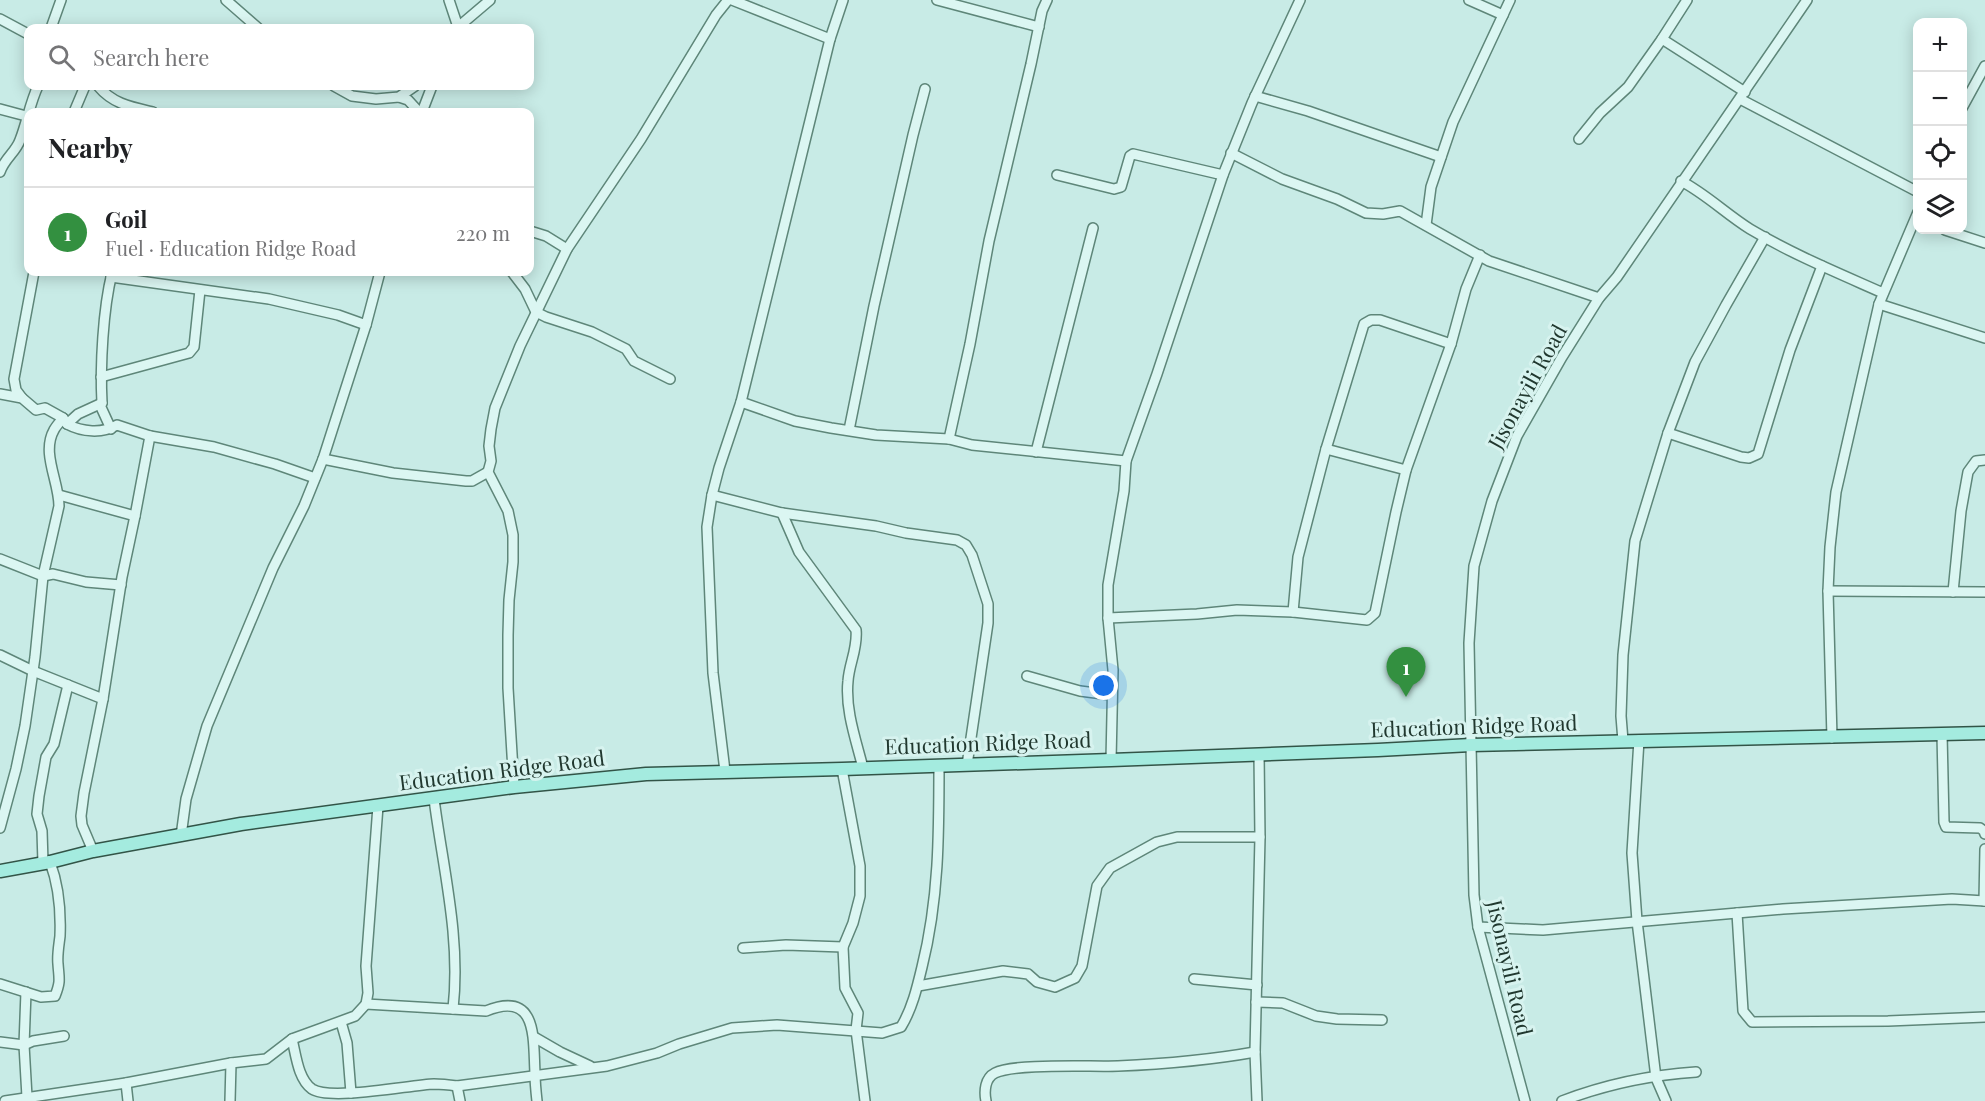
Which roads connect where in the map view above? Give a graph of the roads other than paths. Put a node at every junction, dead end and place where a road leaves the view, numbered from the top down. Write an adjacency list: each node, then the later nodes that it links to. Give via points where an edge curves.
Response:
1 (61, 0): 16 (street)
2 (226, 0): 17 (street)
3 (448, 0): 18 (street)
4 (490, 0): 19 (street)
5 (730, 0): 22 (street); 59 (street, via 716,15 641,139)
6 (843, 0): 22 (street)
7 (937, 0): 20 (street)
8 (1047, 0): 20 (street)
9 (1300, 0): 33 (street)
10 (1469, 0): 14 (street)
11 (1510, 0): 14 (street)
12 (1806, 0): 32 (street, Jisonayili Road)
13 (1683, 1): 23 (street)
14 (1503, 15): 46 (street, via 1453,122)
15 (0, 19): 21 (street)
16 (52, 24)
17 (253, 24)
18 (457, 24)
19 (463, 24)
20 (1040, 27): 86 (street, via 988,241)
21 (24, 32)
22 (830, 39): 79 (street)
23 (1662, 39): 32 (street); 44 (street, via 1628,87)
24 (1985, 66): 35 (street)
25 (925, 89): 83 (street)
26 (36, 90): 36 (street)
27 (83, 90): 37 (street)
28 (102, 90): 38 (street, via 117,103)
29 (341, 90): 34 (street, via 352,96 375,99)
30 (409, 90): 34 (street)
31 (430, 90): 40 (street)
32 (1742, 95): 50 (street, Jisonayili Road); 51 (street)
33 (1255, 96): 45 (street); 46 (street)
34 (399, 97): 39 (street)
35 (1967, 99)
36 (29, 108)
37 (77, 108)
38 (136, 108)
39 (417, 108)
40 (423, 108)
41 (0, 109): 42 (street)
42 (24, 115)
43 (24, 126): 47 (street, via 21,140 6,152)
44 (1579, 139)
45 (1231, 153): 49 (street); 53 (street, via 1282,179 1337,198 1366,213 1400,211)
46 (1441, 157): 53 (street, via 1431,187)
47 (0, 172)
48 (1057, 175): 49 (street, via 1114,189 1120,186 1132,154)
49 (1223, 175): 91 (street)
50 (1682, 181): 57 (street); 69 (street, Jisonayili Road)
51 (1913, 190)
52 (1913, 224): 68 (street)
53 (1426, 225): 60 (street)
54 (1093, 228): 88 (street)
55 (534, 232): 59 (street)
56 (1957, 234): 58 (street)
57 (1765, 237): 61 (street); 84 (street, via 1695,362)
58 (1985, 243)
59 (567, 249): 71 (street)
60 (1480, 255): 69 (street); 74 (street)
61 (1822, 266): 68 (street); 84 (street, via 1790,350 1758,454 1741,457)
62 (33, 276): 78 (street, via 14,379)
63 (112, 276): 75 (street)
64 (123, 276): 67 (street)
65 (379, 276): 72 (street)
66 (515, 276): 71 (street)
67 (200, 290): 72 (street, via 269,299); 75 (street, via 194,347 189,353)
68 (1883, 293): 70 (street)
69 (1599, 298): 120 (street, Jisonayili Road, via 1517,435 1492,501 1474,566 1469,642)
70 (1879, 304): 73 (street); 104 (street, via 1836,492)
71 (536, 312): 76 (street, via 626,348 634,361); 93 (street, via 495,408)
72 (366, 325): 89 (street)
73 (1985, 338)
74 (1451, 344): 87 (street, via 1380,320 1364,324); 92 (street)
75 (101, 377): 80 (street)
76 (670, 380)
77 (0, 394): 78 (street)
78 (22, 398): 81 (street, via 36,410 45,408)
79 (741, 402): 83 (street, via 795,421); 98 (street)
80 (102, 403): 81 (street); 82 (street)
81 (64, 421): 82 (street, via 77,429); 97 (street, via 54,430 49,449)
82 (111, 429): 85 (street, via 117,425)
83 (849, 430): 86 (street)
84 (1668, 433): 119 (street, via 1635,541 1623,655)
85 (150, 436): 94 (street, via 214,447); 100 (street)
86 (949, 439): 88 (street)
87 (1326, 449): 92 (street); 107 (street, via 1298,557)
88 (1036, 452): 91 (street)
89 (323, 459): 94 (street); 95 (street, via 409,476)
90 (1985, 460): 105 (street, via 1976,461 1968,472)
91 (1126, 461): 108 (street, via 1108,585)
92 (1406, 470): 107 (street, via 1375,613 1367,620)
93 (488, 472): 95 (street); 96 (street)
94 (315, 478): 133 (street, via 207,726 186,799)
95 (472, 480): 96 (street)
96 (493, 484): 128 (street, via 508,511 513,535 508,688)
97 (59, 495): 100 (street); 102 (street)
98 (712, 495): 99 (street); 127 (street, via 707,527 713,673)
99 (782, 513): 124 (street, via 947,537 966,544 988,604); 125 (street, via 799,552 856,630 848,682 849,710)
100 (135, 516): 103 (street)
101 (0, 559): 102 (street)
102 (43, 576): 103 (street, via 52,574); 110 (street)
103 (121, 585): 114 (street)
104 (1828, 591): 105 (street); 117 (street)
105 (1953, 592): 106 (street)
106 (1985, 592)
107 (1293, 612): 108 (street, via 1237,610)
108 (1108, 618): 113 (street)
109 (0, 655): 110 (street)
110 (33, 671): 112 (street); 131 (street, via 16,769)
111 (1027, 676): 113 (street)
112 (68, 685): 114 (street); 137 (street, via 54,744 46,757 39,796 37,814)
113 (1112, 696): 122 (street)
114 (103, 699): 136 (street, via 81,816)
115 (1985, 733): 116 (main road, Education Ridge Road)
116 (1942, 734): 117 (main road, Education Ridge Road); 132 (street, via 1946,827 1980,828)
117 (1832, 738): 118 (main road, Education Ridge Road)
118 (1639, 740): 119 (main road, Education Ridge Road); 141 (street, via 1632,853)
119 (1623, 741): 120 (main road, Education Ridge Road)
120 (1471, 745): 121 (main road, Education Ridge Road); 142 (street, Jisonayili Road, via 1474,895)
121 (1259, 754): 122 (main road, Education Ridge Road); 134 (street)
122 (1111, 760): 124 (main road, Education Ridge Road)
123 (939, 765): 124 (main road, Education Ridge Road); 125 (main road, Education Ridge Road); 148 (street, via 939,859 929,939)
124 (967, 765)
125 (863, 768): 126 (main road, Education Ridge Road)
126 (842, 769): 127 (main road, Education Ridge Road); 143 (street, via 860,866 860,896)
127 (724, 771): 128 (main road, Education Ridge Road)
128 (514, 787): 129 (main road, Education Ridge Road)
129 (434, 799): 130 (main road, Education Ridge Road); 152 (street, via 453,915)
130 (378, 806): 133 (main road, Education Ridge Road); 151 (street)
131 (0, 828)
132 (1985, 834)
133 (181, 836): 136 (main road, Education Ridge Road)
134 (1260, 837): 147 (street); 148 (street, via 1177,837 1157,842 1110,868 1097,886 1082,966 1075,978 1055,987 1037,982 1028,974 1003,971)
135 (1985, 849): 139 (street)
136 (93, 851): 137 (main road, Education Ridge Road)
137 (47, 863): 138 (main road, Education Ridge Road); 149 (street, via 57,880 61,976 55,996)
138 (0, 871)
139 (1985, 901): 140 (street, via 1952,899)
140 (1737, 913): 141 (street); 153 (street, via 1743,1011 1752,1022)
141 (1637, 921): 142 (street, via 1544,930); 167 (street)
142 (1479, 927): 180 (street, Jisonayili Road)
143 (843, 947): 144 (street); 156 (street, via 845,988 858,1013)
144 (743, 948)
145 (1194, 979): 147 (street)
146 (0, 984): 149 (street)
147 (1257, 985): 150 (street)
148 (918, 986): 156 (street, via 901,1027 882,1033)
149 (26, 992): 161 (street)
150 (1256, 1002): 154 (street, via 1282,1003 1337,1019); 162 (street)
151 (366, 1004): 152 (street); 155 (street)
152 (453, 1009): 158 (street, via 486,1011 501,1004 511,1005 520,1009 531,1023)
153 (1985, 1017)
154 (1382, 1020)
155 (341, 1022): 159 (street); 170 (street, via 347,1042)
156 (856, 1030): 164 (street, via 777,1024 732,1028 657,1053); 177 (street)
157 (64, 1036): 161 (street)
158 (534, 1036): 164 (street); 166 (street)
159 (292, 1039): 163 (street, via 266,1059); 170 (street, via 303,1080 312,1090 321,1094)
160 (0, 1042): 161 (street)
161 (24, 1045): 171 (street)
162 (1255, 1052): 178 (street, via 1214,1059 998,1071 985,1086); 179 (street)
163 (231, 1063): 168 (street); 174 (street)
164 (592, 1067): 166 (street)
165 (1696, 1072): 167 (street)
166 (534, 1074): 169 (street); 176 (street)
167 (1656, 1078): 181 (street, via 1588,1091); 182 (street)
168 (126, 1083): 171 (street); 173 (street)
169 (457, 1086): 170 (street, via 434,1084); 175 (street)
170 (351, 1093)
171 (27, 1096): 172 (street)
172 (5, 1101)
173 (128, 1101)
174 (230, 1101)
175 (460, 1101)
176 (537, 1101)
177 (865, 1101)
178 (986, 1101)
179 (1257, 1101)
180 (1525, 1101)
181 (1562, 1101)
182 (1666, 1101)

